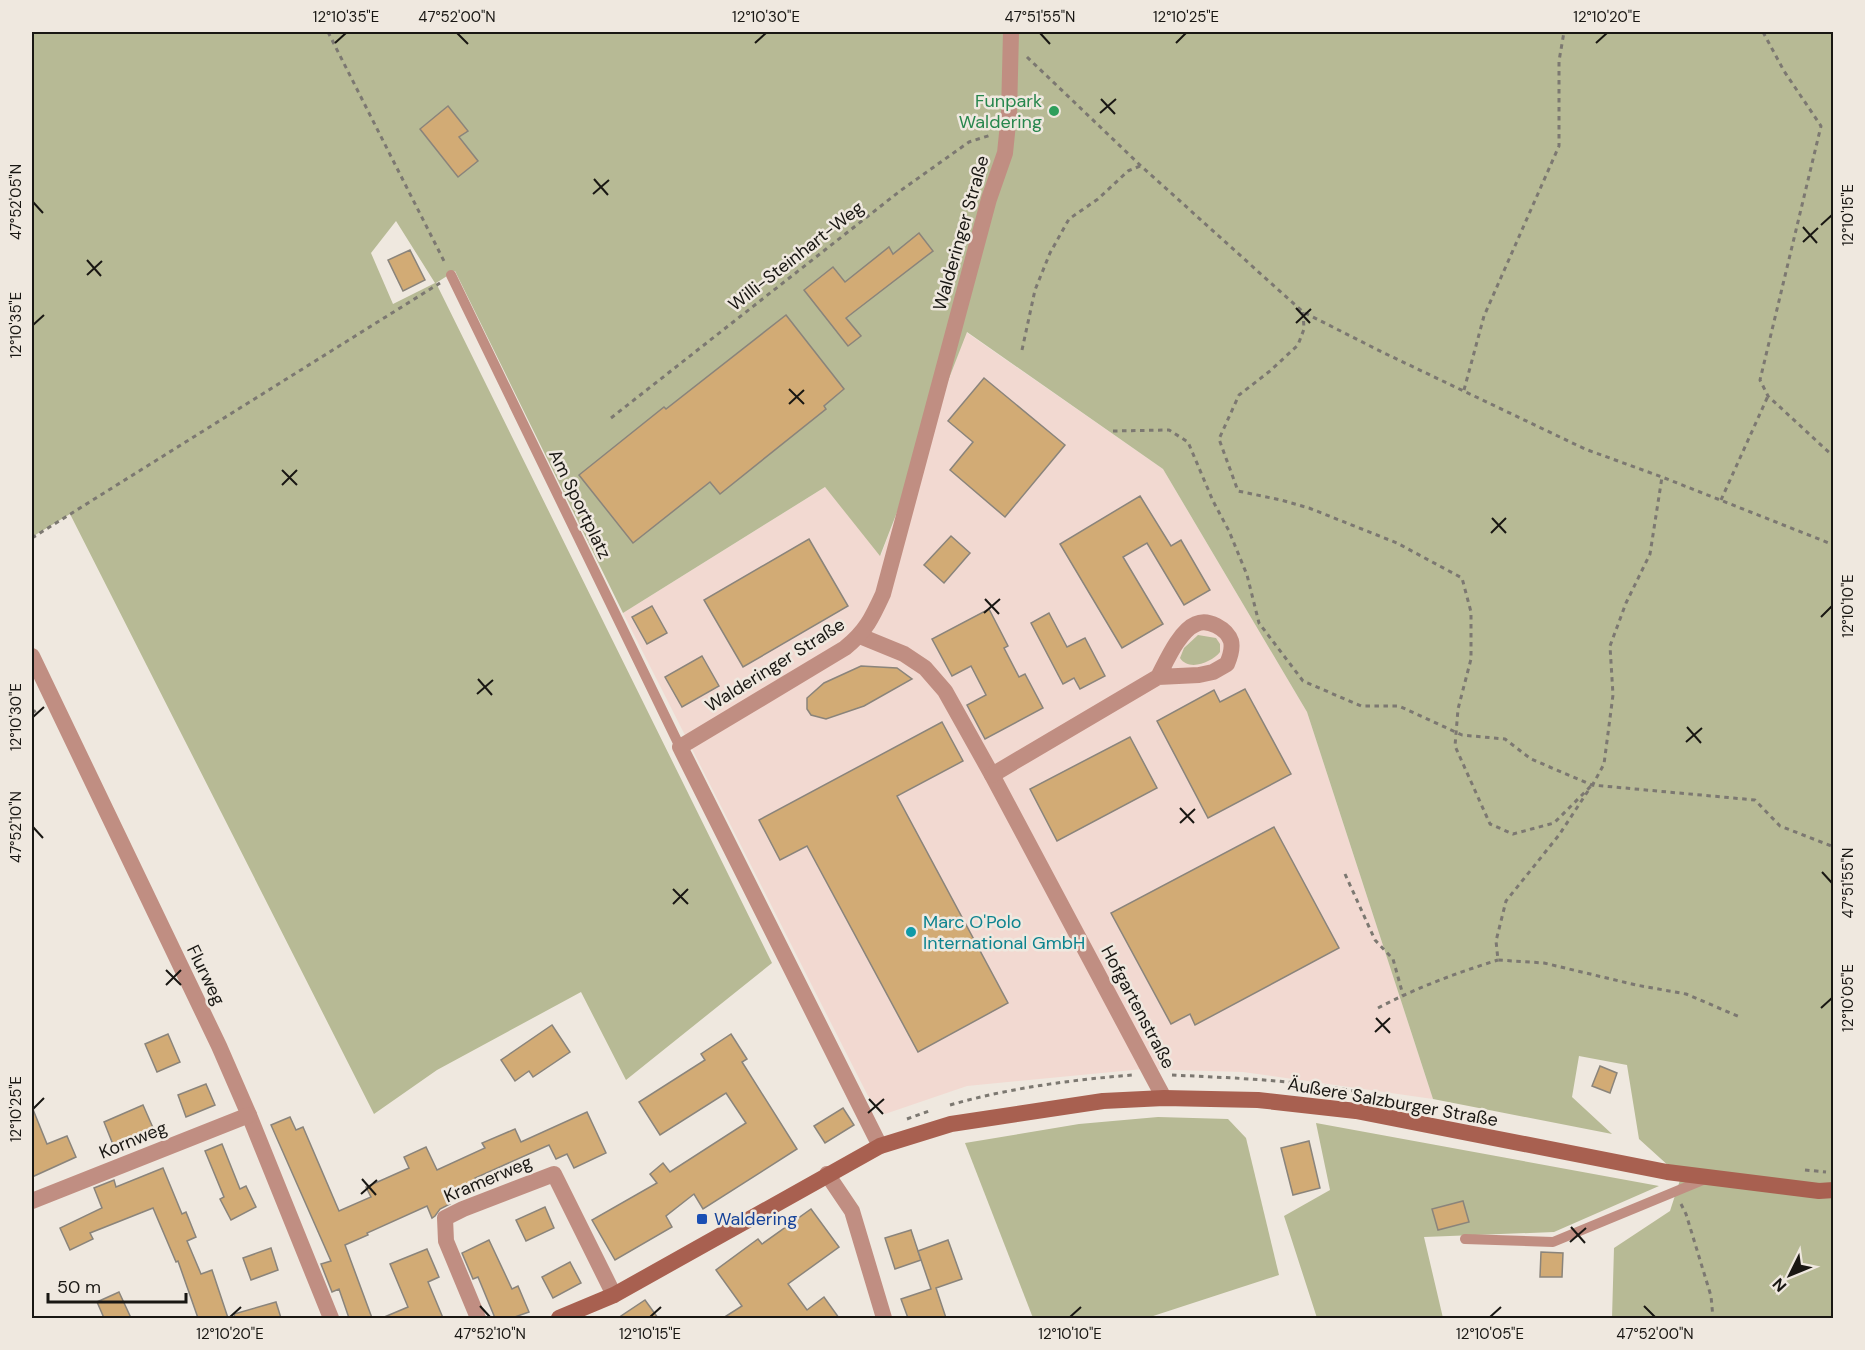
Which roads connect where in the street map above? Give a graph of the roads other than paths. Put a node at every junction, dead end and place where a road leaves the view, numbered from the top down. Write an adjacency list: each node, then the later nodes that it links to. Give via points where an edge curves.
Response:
1 (1011, 37): 3 (street, Walderinger Straße, via 1005,153 989,199 883,594)
2 (451, 275): 6 (lane, Am Sportplatz)
3 (860, 636): 6 (street, Walderinger Straße); 7 (street, Hofgartenstraße, via 904,654 925,668 945,690)
4 (32, 656): 9 (street, Flurweg)
5 (1158, 678): 7 (street)
6 (680, 747): 10 (street)
7 (992, 775): 8 (street, Hofgartenstraße)
8 (1164, 1098): 10 (main road, Äußere Salzburger Straße, via 1103,1101 951,1124); 12 (main road, Äußere Salzburger Straße, via 1258,1100 1356,1111)
9 (249, 1115): 14 (street, Kornweg); 17 (street, Flurweg)
10 (880, 1146): 11 (main road, Äußere Salzburger Straße)
11 (827, 1174): 16 (main road, Äußere Salzburger Straße); 20 (street, via 852,1211)
12 (1710, 1178): 13 (main road, Äußere Salzburger Straße); 15 (lane, via 1553,1242)
13 (1833, 1190)
14 (32, 1201)
15 (1466, 1239)
16 (614, 1295): 18 (street, Kramerweg, via 554,1174 445,1218 446,1241); 19 (main road, Äußere Salzburger Straße)
17 (331, 1318)
18 (478, 1318)
19 (559, 1318)
20 (884, 1318)

